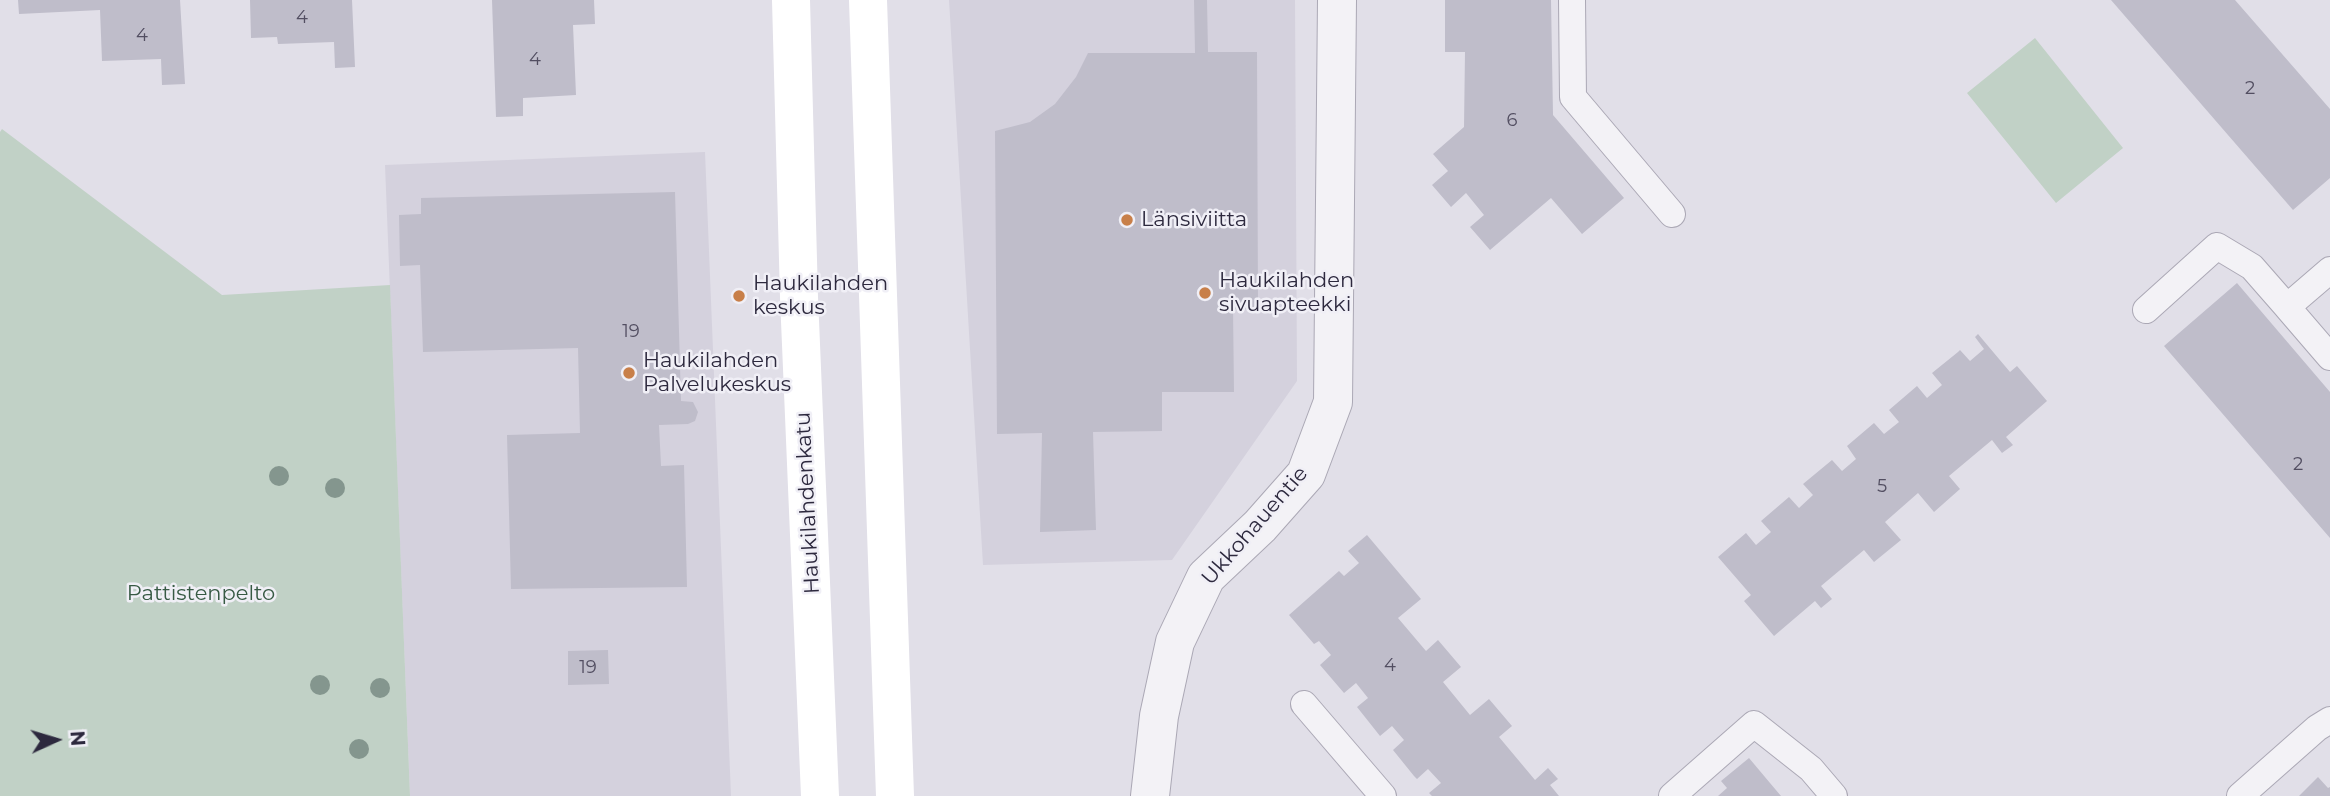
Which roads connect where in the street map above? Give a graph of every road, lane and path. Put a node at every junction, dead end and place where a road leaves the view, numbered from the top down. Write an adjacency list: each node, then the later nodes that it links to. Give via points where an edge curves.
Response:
1 (791, 0): 12 (main road, Haukilahdenkatu)
2 (868, 0): 13 (main road)
3 (1337, 0): 14 (street, Ukkohauentie, via 1334,402 1306,474 1206,577 1175,642 1158,716)
4 (1572, 0): 5 (lane, via 1573,97)
5 (1672, 214)
6 (2330, 270): 7 (lane)
7 (2287, 307): 8 (lane, via 2252,267 2217,246); 9 (lane)
8 (2146, 310)
9 (2330, 357)
10 (1304, 704): 15 (lane)
11 (2330, 720): 18 (lane)
12 (820, 796)
13 (895, 796)
14 (1150, 796)
15 (1383, 796)
16 (1672, 796): 17 (lane, via 1754,724 1811,769)
17 (1834, 796)
18 (2240, 796)

